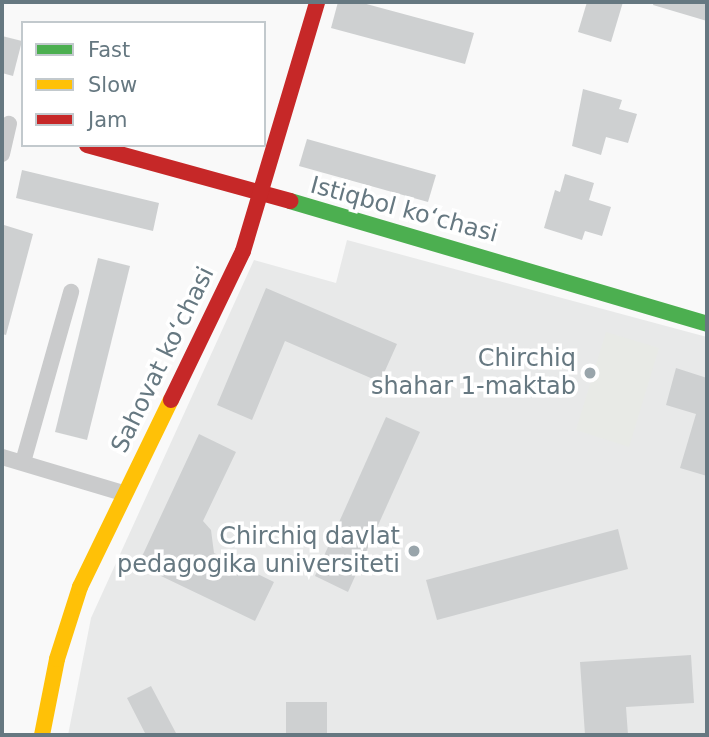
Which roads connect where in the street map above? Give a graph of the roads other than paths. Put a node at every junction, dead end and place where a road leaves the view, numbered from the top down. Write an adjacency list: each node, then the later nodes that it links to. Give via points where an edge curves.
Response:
1 (317, 2): 5 (street, Sahovat ko‘chasi)
2 (11, 124): 4 (street)
3 (94, 147): 5 (street, Istiqbol ko‘chasi)
4 (2, 154)
5 (262, 194): 7 (street, Istiqbol ko‘chasi, via 445,243); 10 (street, Sahovat ko‘chasi, via 243,251)
6 (71, 292): 9 (street)
7 (707, 324)
8 (2, 457): 9 (street)
9 (23, 462): 10 (street)
10 (123, 492): 11 (street, Sahovat ko‘chasi, via 79,587)
11 (41, 735)

